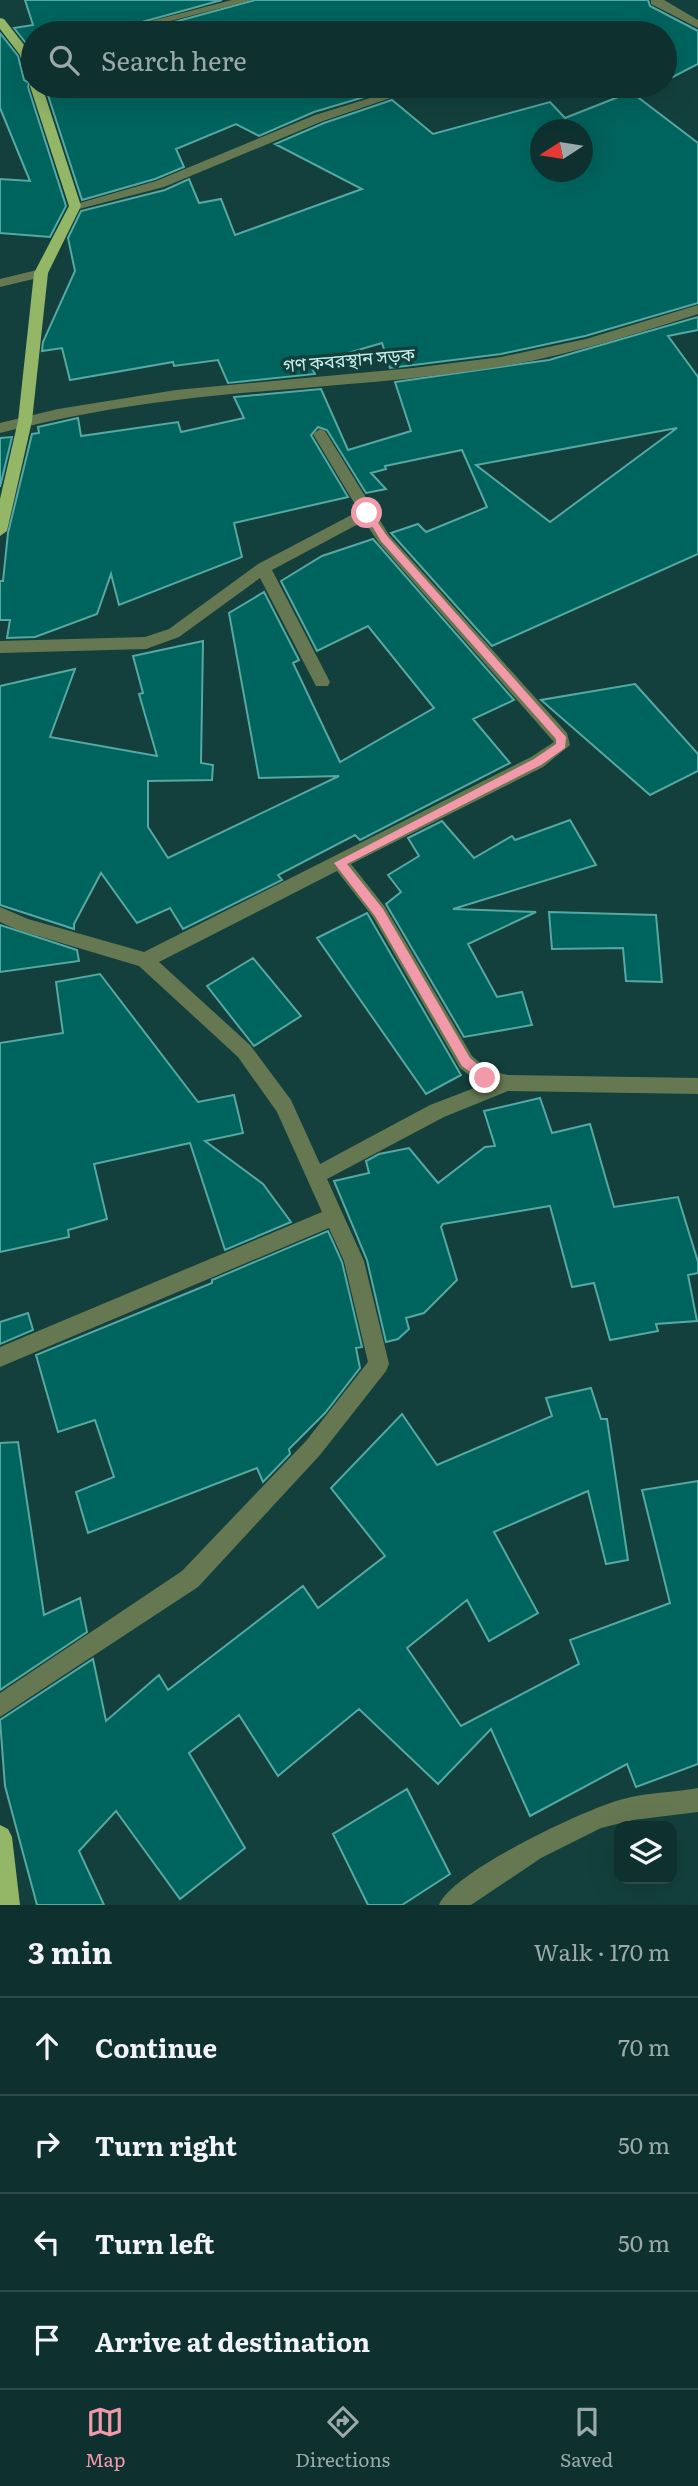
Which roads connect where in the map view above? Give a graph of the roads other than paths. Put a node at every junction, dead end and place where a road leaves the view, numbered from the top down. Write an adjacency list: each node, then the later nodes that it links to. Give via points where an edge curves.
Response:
1 (246, 0): 3 (street)
2 (658, 0): 5 (street, via 655,2)
3 (160, 21)
4 (0, 22): 6 (main road)
5 (698, 25)
6 (21, 45)
7 (40, 98): 9 (main road)
8 (382, 98): 9 (street, via 319,118 160,184)
9 (75, 206): 10 (main road)
10 (41, 273): 11 (street); 13 (main road)
11 (0, 283)
12 (698, 310): 13 (street, গণ কবরস্থান সড়ক, via 575,347 474,366 182,393)
13 (25, 421): 14 (street, গণ কবরস্থান সড়ক); 17 (main road)
14 (0, 428)
15 (320, 434): 16 (street)
16 (367, 513): 18 (street); 21 (street, via 384,539 561,737 562,745)
17 (0, 531)
18 (263, 568): 19 (street, via 174,633 146,643); 20 (street)
19 (0, 647)
20 (322, 682)
21 (340, 863): 23 (street); 24 (street, via 379,912 466,1062 485,1078)
22 (0, 914): 23 (street)
23 (145, 960): 26 (street, via 244,1051 284,1106)
24 (508, 1083): 25 (street); 26 (street, via 436,1111)
25 (698, 1086)
26 (315, 1176): 27 (street)
27 (333, 1217): 28 (street); 29 (street, via 354,1261 379,1364 313,1448 190,1579)
28 (0, 1357)
29 (0, 1706)
30 (698, 1800): 33 (street, via 624,1809 579,1827 494,1874)
31 (0, 1837): 32 (main road)
32 (8, 1905)
33 (451, 1905)

